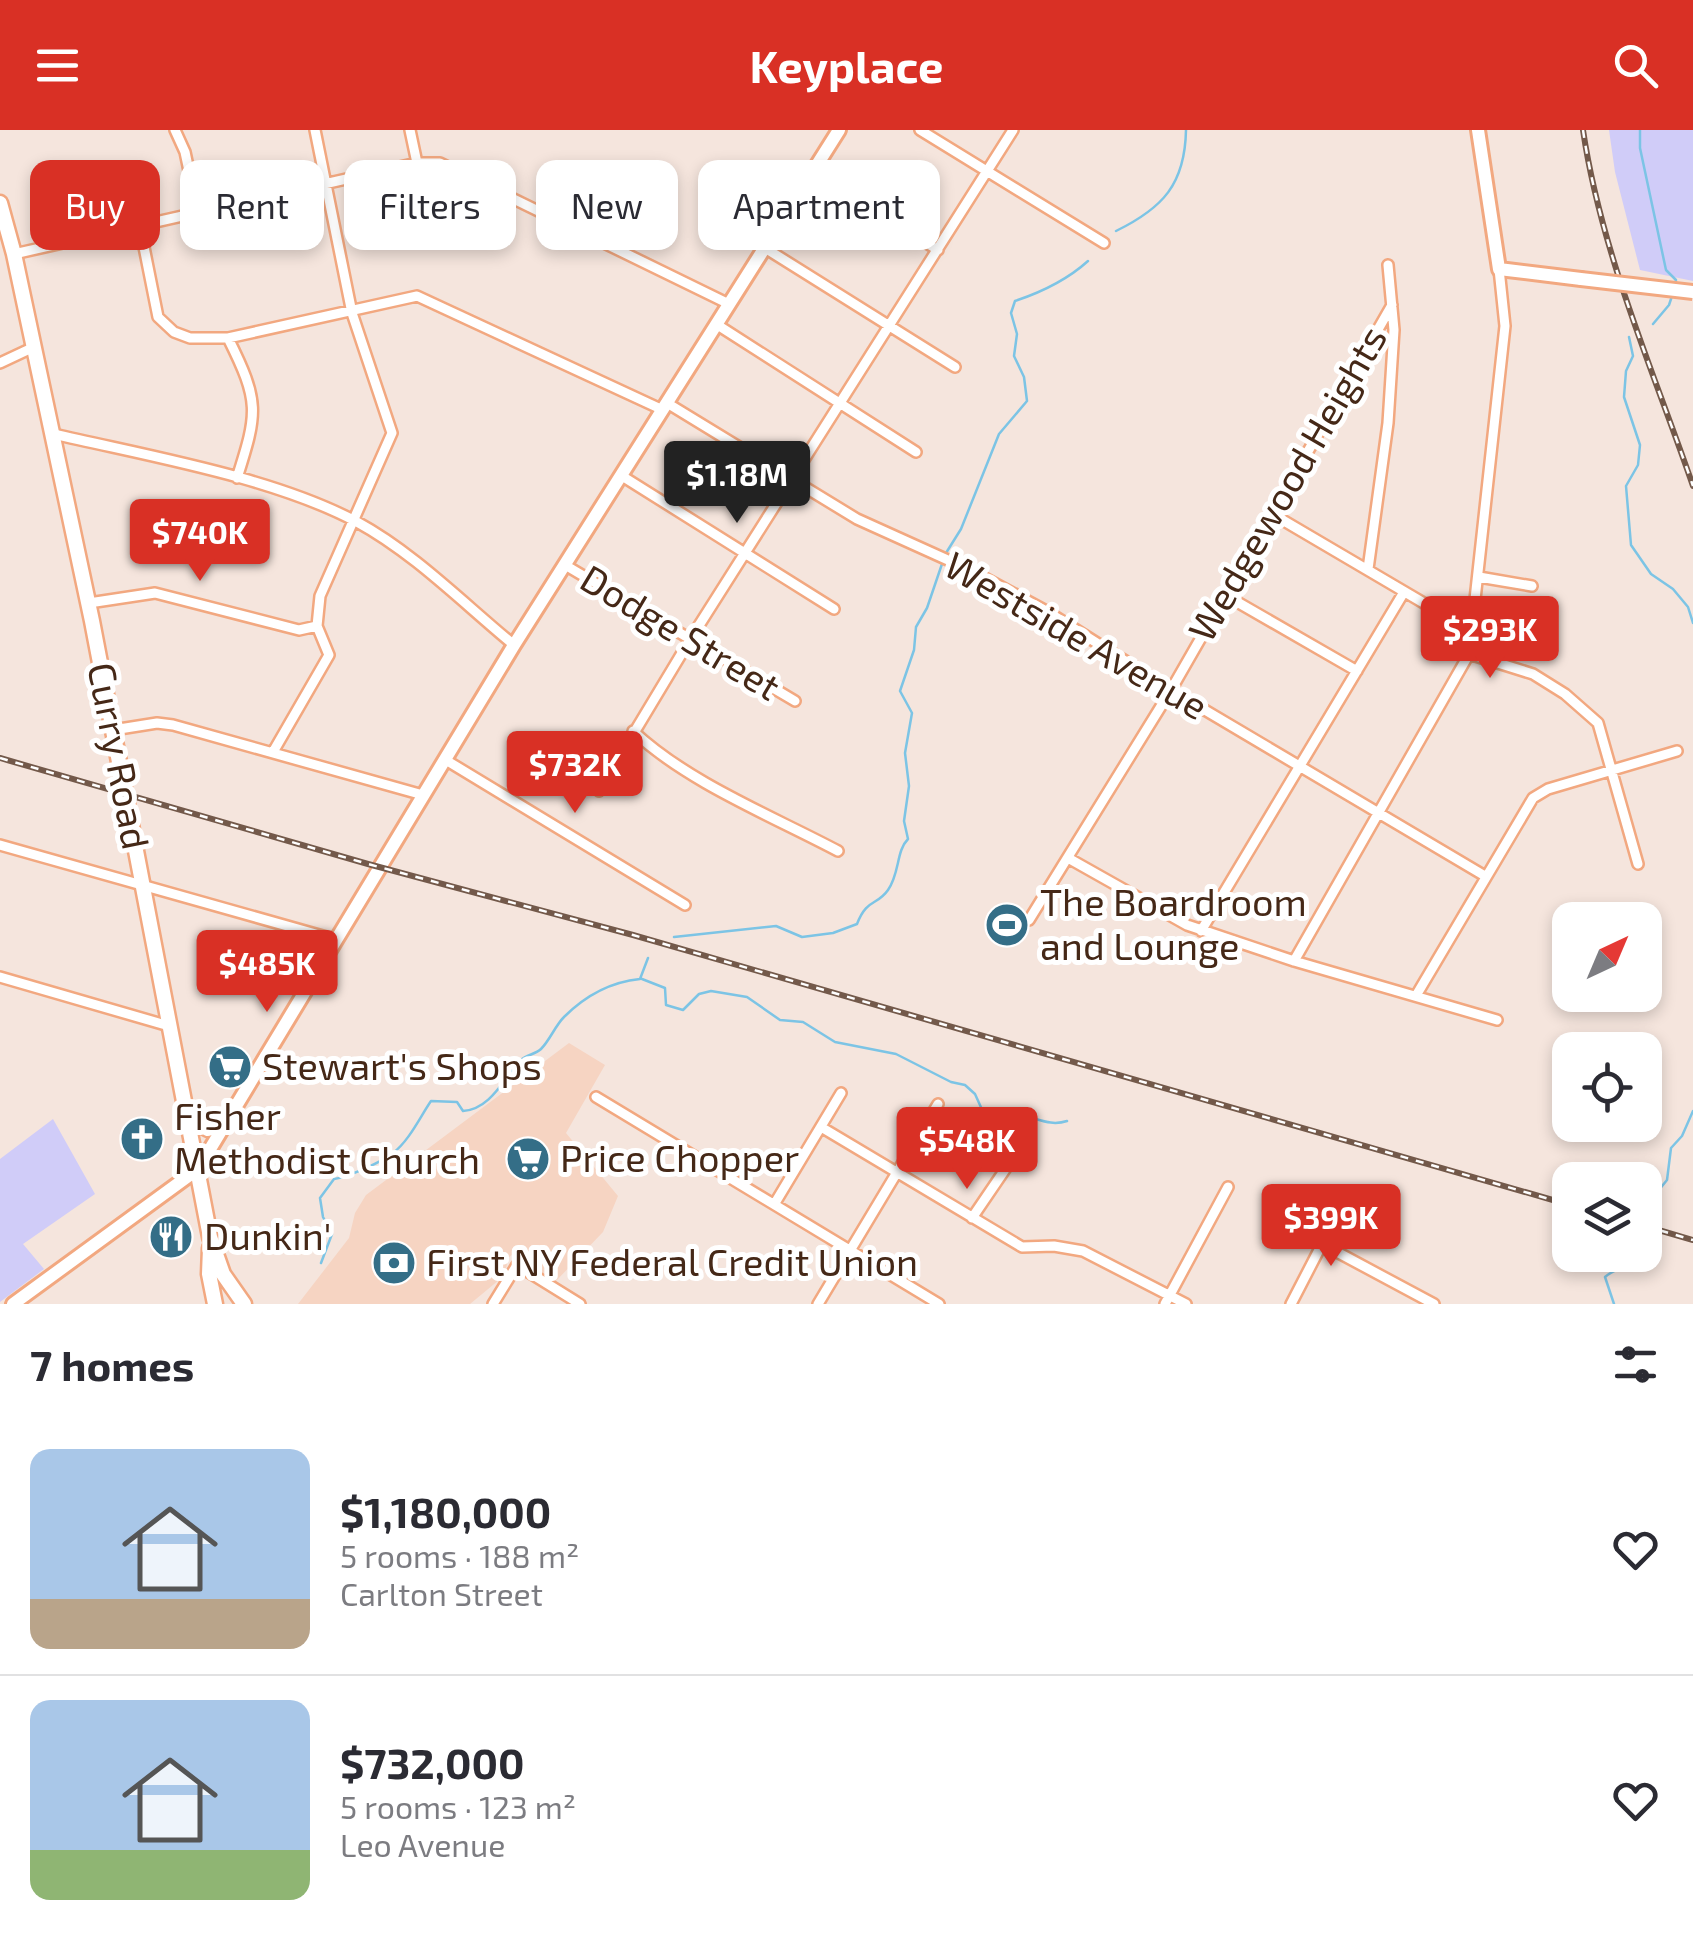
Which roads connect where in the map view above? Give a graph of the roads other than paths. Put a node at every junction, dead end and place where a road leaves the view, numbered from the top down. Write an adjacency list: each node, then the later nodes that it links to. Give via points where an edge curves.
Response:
1 (175, 130): 8 (street)
2 (315, 130): 13 (street)
3 (410, 130): 9 (street)
4 (840, 130): 10 (street)
5 (920, 130): 11 (street)
6 (1012, 130): 11 (street)
7 (1478, 130): 26 (street)
8 (187, 160)
9 (416, 160)
10 (821, 160)
11 (987, 171): 17 (street); 18 (street)
12 (344, 181): 13 (street)
13 (326, 185): 30 (street)
14 (516, 198): 28 (street)
15 (0, 203): 16 (main road, Curry Road)
16 (4, 236): 24 (main road, Curry Road)
17 (1104, 243)
18 (940, 247)
19 (32, 250): 24 (street)
20 (145, 250): 33 (street, Westside Avenue, via 158,317 190,338)
21 (764, 250): 28 (street)
22 (768, 250): 32 (street)
23 (938, 250): 32 (street)
24 (14, 254): 34 (main road, Curry Road)
25 (1388, 265): 29 (street)
26 (1499, 269): 27 (street, bridge); 49 (street, via 1504,326)
27 (1693, 292)
28 (729, 304): 31 (street)
29 (1392, 305): 44 (street, Wedgewood Heights); 48 (street, via 1388,423)
30 (352, 313): 33 (street, Westside Avenue); 38 (street, Westside Avenue, via 418,296); 45 (street, via 392,433)
31 (716, 324): 37 (street); 38 (street)
32 (889, 327): 36 (street); 37 (street)
33 (228, 338): 42 (street, via 254,399)
34 (34, 347): 35 (street); 39 (main road, Curry Road)
35 (0, 363)
36 (955, 367)
37 (840, 404): 40 (street); 43 (street)
38 (665, 406): 41 (street); 43 (street, Westside Avenue)
39 (54, 434): 42 (street); 53 (main road, Curry Road)
40 (916, 452)
41 (622, 476): 46 (street); 47 (street)
42 (237, 478): 45 (street)
43 (792, 479): 46 (street); 61 (street, Westside Avenue, via 857,519 1048,612)
44 (1274, 514): 48 (street); 52 (street, Wedgewood Heights)
45 (354, 520): 55 (street, via 320,596); 58 (street)
46 (745, 554): 54 (street); 57 (street)
47 (565, 565): 57 (street, Dodge Street); 58 (street)
48 (1368, 569): 51 (street)
49 (1479, 577): 50 (street); 56 (street)
50 (1532, 586)
51 (1404, 592): 56 (street); 60 (street)
52 (1226, 595): 60 (street); 61 (street, Wedgewood Heights)
53 (88, 603): 55 (street, via 155,593 299,630); 63 (main road, Curry Road)
54 (834, 610)
55 (317, 626): 66 (street, via 329,654)
56 (1472, 632): 59 (street)
57 (691, 638): 62 (street, Dodge Street); 64 (street)
58 (514, 646): 67 (street)
59 (1469, 654): 69 (street, via 1565,694 1598,723); 72 (street)
60 (1356, 671): 68 (street)
61 (1171, 690): 68 (street, Westside Avenue); 75 (street, Wedgewood Heights)
62 (795, 701)
63 (113, 730): 66 (street, via 173,725); 78 (main road, Curry Road)
64 (634, 730): 70 (street); 74 (street, via 708,782)
65 (1677, 751): 69 (street)
66 (273, 752): 71 (street)
67 (444, 759): 71 (street); 79 (street)
68 (1299, 766): 72 (street, Westside Avenue); 81 (street)
69 (1611, 772): 76 (street); 77 (street, via 1534,798)
70 (598, 791)
71 (422, 795): 82 (street)
72 (1380, 813): 77 (street, Westside Avenue); 83 (street)
73 (0, 845): 78 (street)
74 (838, 851)
75 (1068, 858): 80 (street, Wedgewood Heights); 81 (street)
76 (1638, 864)
77 (1484, 876): 85 (street)
78 (143, 885): 82 (street); 87 (main road, Curry Road)
79 (685, 905)
80 (1029, 920)
81 (1201, 930): 83 (street)
82 (337, 940): 92 (street)
83 (1294, 961): 85 (street)
84 (0, 977): 87 (street)
85 (1417, 994): 86 (street)
86 (1498, 1020)
87 (169, 1026): 91 (main road, Curry Road)
88 (841, 1093): 93 (street)
89 (596, 1097): 98 (street)
90 (938, 1104): 96 (street)
91 (186, 1109): 92 (main road, via 208,1129); 95 (main road, Curry Road)
92 (232, 1116): 95 (street)
93 (820, 1127): 96 (street); 98 (street)
94 (1022, 1146): 100 (street)
95 (198, 1169): 101 (main road, Curry Road); 105 (street)
96 (897, 1172): 100 (street); 103 (street)
97 (1228, 1187): 104 (street)
98 (775, 1202): 103 (street)
99 (1336, 1217): 102 (street)
100 (972, 1218): 104 (street, via 1022,1247 1083,1251)
101 (210, 1237): 106 (main road); 107 (main road, Curry Road, via 223,1274)
102 (1322, 1244): 113 (street); 114 (street)
103 (850, 1251): 110 (street); 111 (street)
104 (1167, 1300): 112 (street)
105 (13, 1304)
106 (214, 1304)
107 (244, 1304)
108 (493, 1304): 109 (street, via 517,1266)
109 (580, 1304)
110 (818, 1304)
111 (939, 1304)
112 (1186, 1304)
113 (1291, 1304)
114 (1434, 1304)

